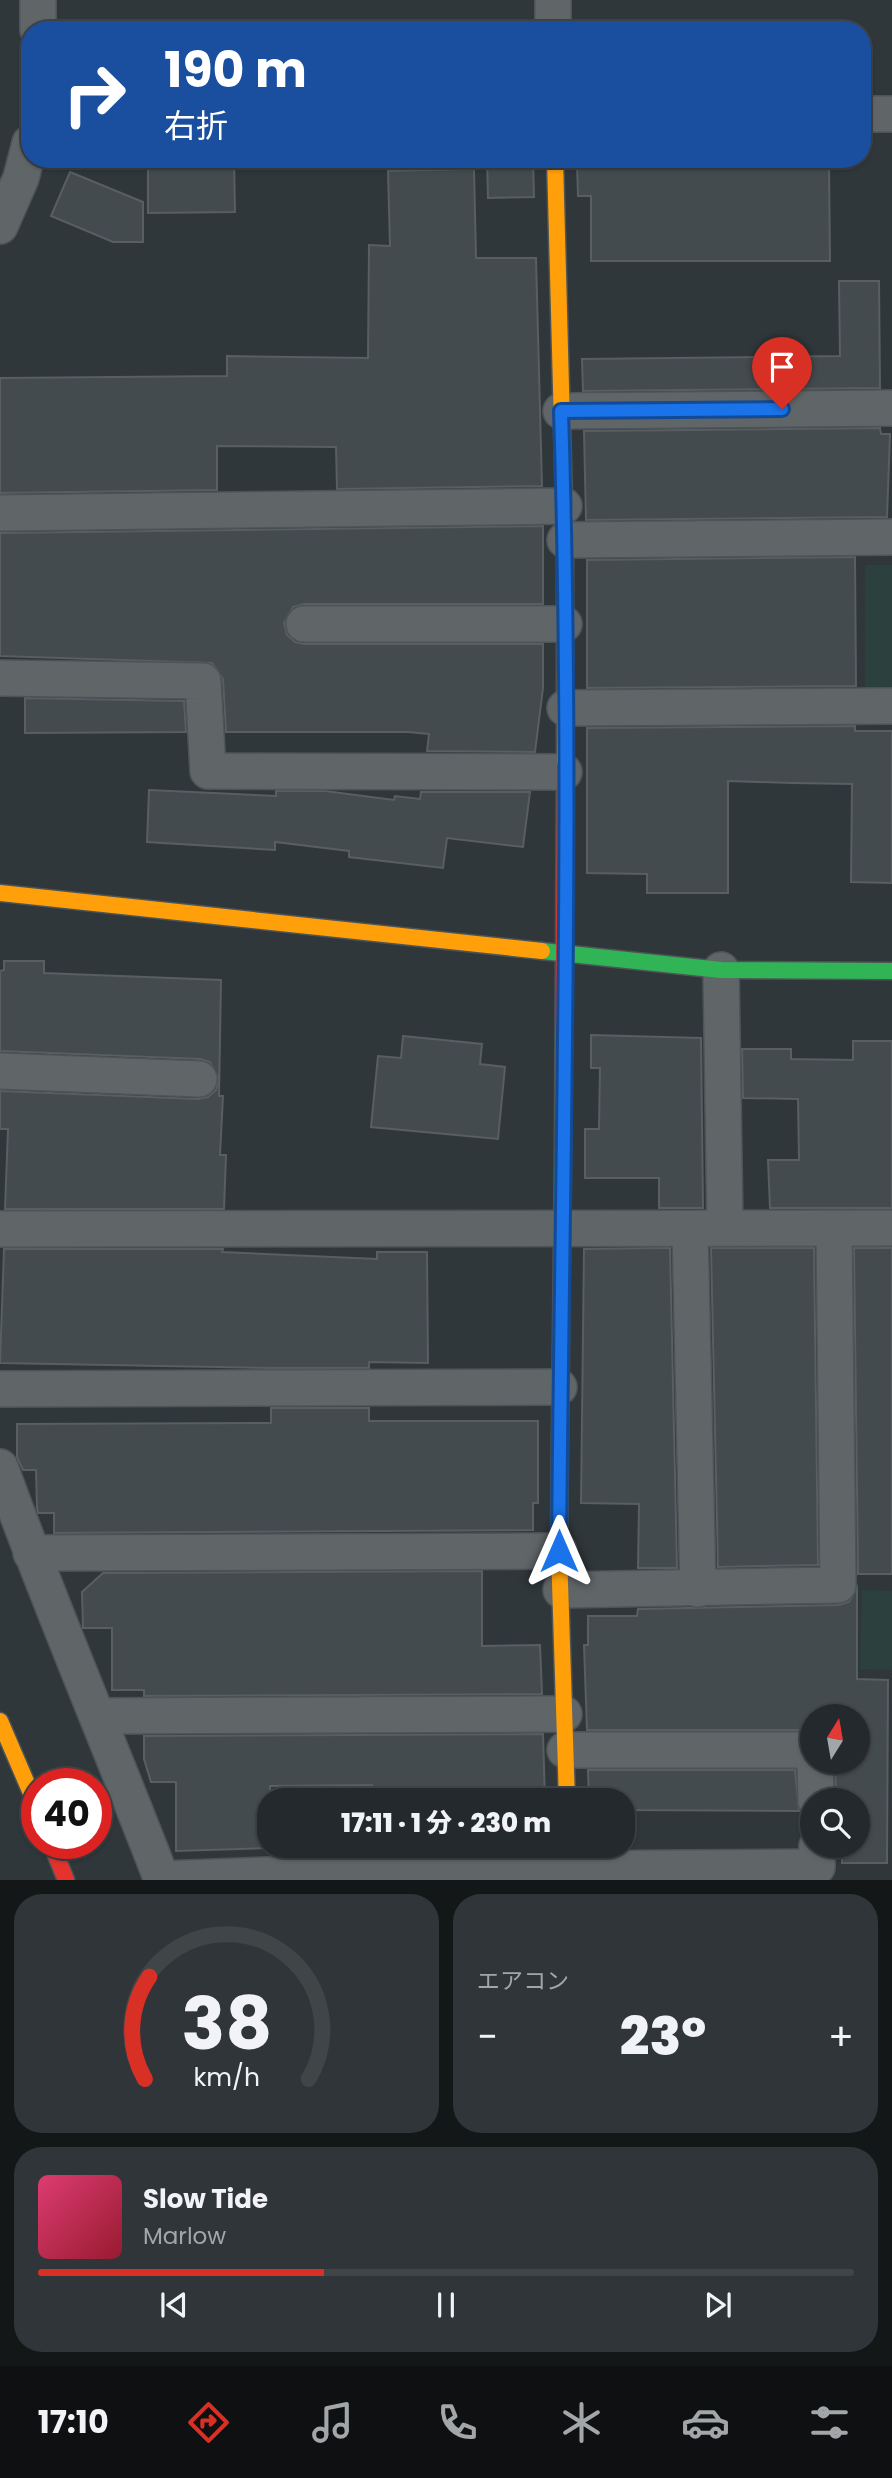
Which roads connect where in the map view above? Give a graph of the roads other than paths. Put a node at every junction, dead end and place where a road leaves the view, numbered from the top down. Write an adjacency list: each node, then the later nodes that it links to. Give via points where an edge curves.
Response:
1 (38, 0): 3 (street)
2 (553, 0): 4 (street)
3 (38, 21)
4 (553, 21)
5 (871, 114): 6 (street)
6 (892, 114)
7 (24, 168): 9 (street)
8 (555, 168): 11 (main road)
9 (0, 226)
10 (892, 408): 11 (street)
11 (561, 411): 13 (main road)
12 (0, 513): 13 (street)
13 (565, 523): 14 (street); 16 (main road)
14 (892, 537)
15 (304, 624): 16 (street)
16 (564, 624): 19 (main road)
17 (0, 678): 20 (street, via 203,681 208,771)
18 (892, 706): 19 (street)
19 (565, 708): 20 (main road)
20 (564, 772): 22 (main road)
21 (0, 893): 22 (main road)
22 (565, 955): 23 (main road); 32 (main road)
23 (721, 970): 24 (main road); 27 (street)
24 (892, 971)
25 (0, 1071): 26 (street)
26 (199, 1079)
27 (725, 1227): 30 (street); 31 (street)
28 (892, 1228): 31 (street)
29 (0, 1229): 32 (street)
30 (690, 1229): 32 (street); 38 (street)
31 (834, 1229): 38 (street, via 838,1585)
32 (562, 1231): 33 (main road)
33 (559, 1387): 34 (street); 36 (main road)
34 (0, 1389)
35 (0, 1467): 37 (street)
36 (559, 1551): 37 (street); 39 (main road)
37 (31, 1553): 41 (street)
38 (698, 1589): 39 (street)
39 (561, 1590): 40 (main road)
40 (564, 1714): 41 (street); 43 (main road)
41 (99, 1716): 51 (street)
42 (0, 1721): 45 (main road)
43 (565, 1749): 44 (street); 46 (main road)
44 (800, 1750)
45 (21, 1770)
46 (566, 1788)
47 (817, 1858): 49 (street, via 817,1867)
48 (57, 1859): 52 (main road)
49 (568, 1865): 50 (street)
50 (399, 1875): 51 (street)
51 (162, 1879)
52 (66, 1880)

